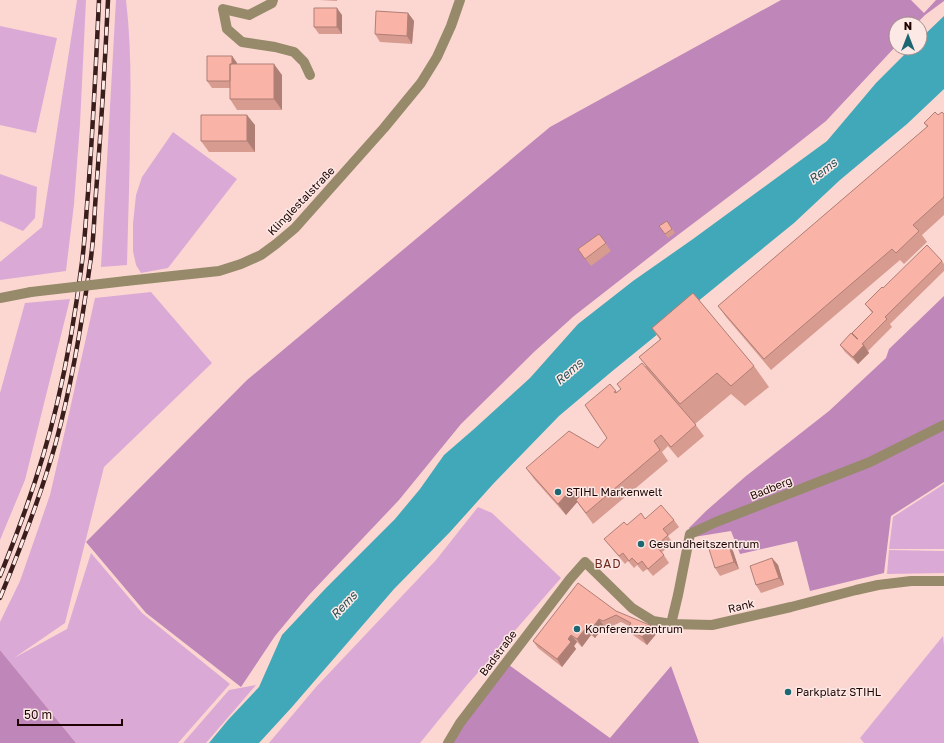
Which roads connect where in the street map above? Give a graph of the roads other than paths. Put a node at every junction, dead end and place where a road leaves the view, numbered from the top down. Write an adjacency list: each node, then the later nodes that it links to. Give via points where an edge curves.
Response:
1 (273, 0): 3 (street, via 250,15 223,9 227,29 242,42 294,52 304,62)
2 (460, 0): 4 (street, Klinglestalstraße, bridge, via 437,57 421,83 379,134 294,228 261,255 220,271 31,292)
3 (310, 75)
4 (0, 298)
5 (944, 425): 8 (street, Badberg, via 870,462 690,534)
6 (570, 579): 8 (street, Rank, via 585,562 632,608 653,621); 9 (street, Badstraße, via 460,723)
7 (944, 581): 8 (street, Rank, via 878,585 712,625)
8 (672, 624)
9 (448, 743)

